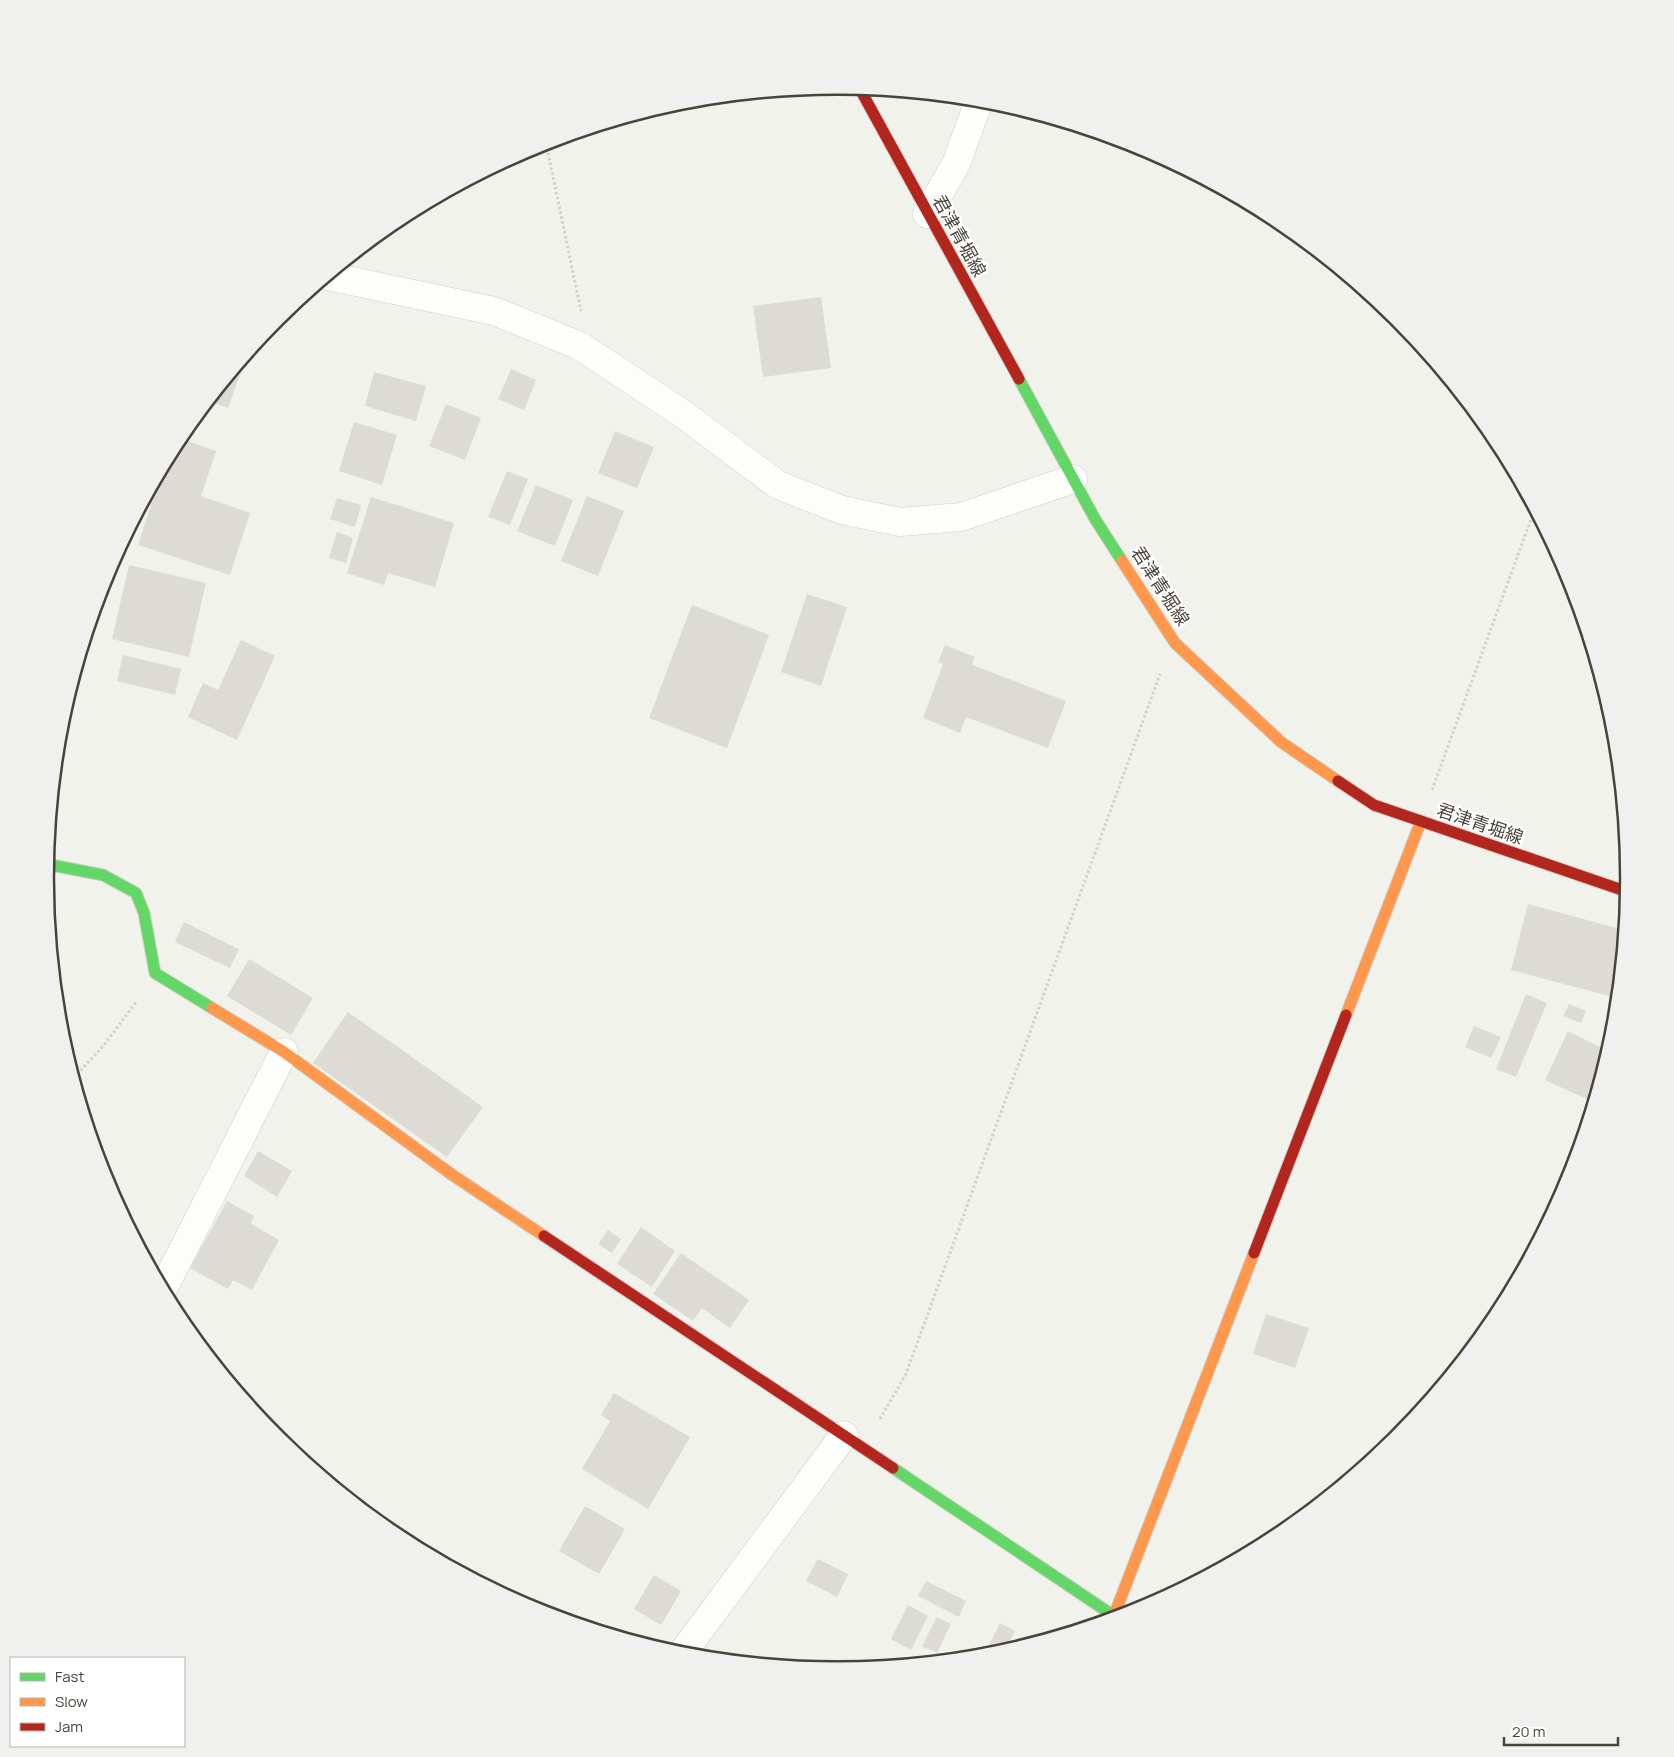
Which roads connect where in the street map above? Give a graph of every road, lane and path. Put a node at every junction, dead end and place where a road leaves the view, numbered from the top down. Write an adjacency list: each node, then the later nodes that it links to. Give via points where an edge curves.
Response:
1 (864, 96): 4 (street, 君津青堀線)
2 (976, 108): 4 (street, via 956,164)
3 (548, 151): 6 (path, via 582,313)
4 (927, 214): 7 (street, 君津青堀線)
5 (336, 278): 6 (street, via 494,311)
6 (580, 346): 7 (street, via 683,414 778,484 842,510 900,522 961,517)
7 (1073, 478): 9 (street, 君津青堀線, via 1095,519)
8 (1531, 518): 10 (path)
9 (1170, 634): 10 (street, 君津青堀線, via 1281,742 1374,805); 17 (path, via 1164,663 909,1366)
10 (1421, 821): 12 (street, 君津青堀線); 18 (street)
11 (54, 866): 13 (street, via 103,875 136,893 144,913)
12 (1620, 889)
13 (155, 973): 14 (street); 15 (path, via 134,1007)
14 (284, 1052): 16 (street); 17 (street, via 451,1174)
15 (78, 1073)
16 (167, 1283)
17 (854, 1441): 19 (street); 20 (street)
18 (1116, 1610)
19 (1107, 1613)
20 (687, 1647)

